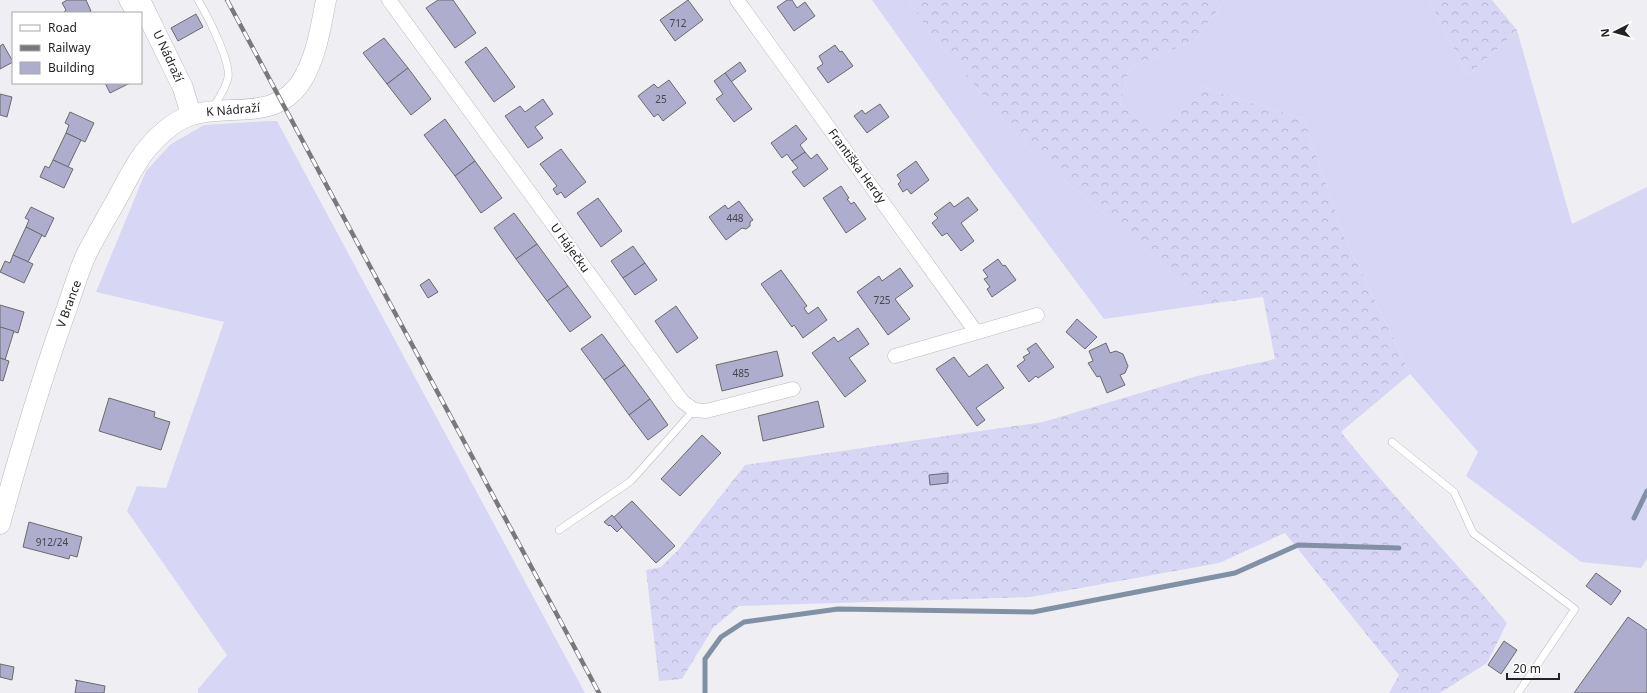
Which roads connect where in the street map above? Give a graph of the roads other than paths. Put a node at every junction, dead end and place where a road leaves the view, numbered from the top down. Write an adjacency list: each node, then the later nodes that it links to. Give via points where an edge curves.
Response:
1 (126, 0): 7 (street)
2 (140, 0): 8 (main road, U Nádraží)
3 (198, 0): 9 (lane, via 213,27 228,69 228,78)
4 (326, 0): 9 (main road, K Nádraží, via 318,41 309,66 297,87 264,108)
5 (389, 0): 15 (street, U Háječku, via 677,395)
6 (737, 0): 12 (street, Františka Herdy)
7 (132, 12)
8 (148, 27): 10 (main road, U Nádraží, via 183,88)
9 (212, 112): 10 (main road, K Nádraží)
10 (191, 115): 17 (main road, V Brance, via 171,126 144,153 86,255 43,375)
11 (1037, 315): 12 (street)
12 (976, 332): 13 (street)
13 (895, 356)
14 (793, 389): 15 (street, via 706,411)
15 (694, 410): 18 (lane, via 631,481)
16 (1392, 442): 19 (lane, via 1454,492 1473,533 1575,609)
17 (0, 524)
18 (559, 530)
19 (1518, 693)

